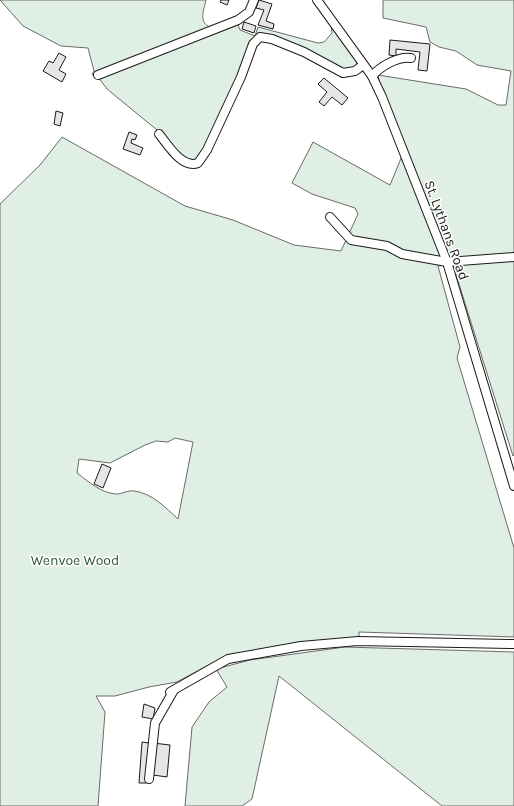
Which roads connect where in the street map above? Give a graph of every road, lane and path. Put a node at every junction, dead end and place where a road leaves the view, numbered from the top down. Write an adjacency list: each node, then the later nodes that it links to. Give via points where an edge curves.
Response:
1 (254, 0): 5 (street, via 249,12 238,20)
2 (317, 0): 4 (street, St. Lythans Road)
3 (411, 58): 6 (street, via 401,58 384,66)
4 (363, 65): 6 (street, St. Lythans Road); 7 (street, via 355,71 343,73 304,52 260,37 253,44 236,88 198,163 182,162)
5 (98, 75)
6 (372, 76): 10 (street, St. Lythans Road)
7 (159, 134)
8 (330, 217): 10 (street, via 350,240 386,246 402,254)
9 (514, 257): 10 (street)
10 (447, 262): 11 (street, St. Lythans Road)
11 (514, 486)
12 (514, 644): 13 (street, via 358,641 301,646 228,659 172,691 155,723)
13 (148, 779)

